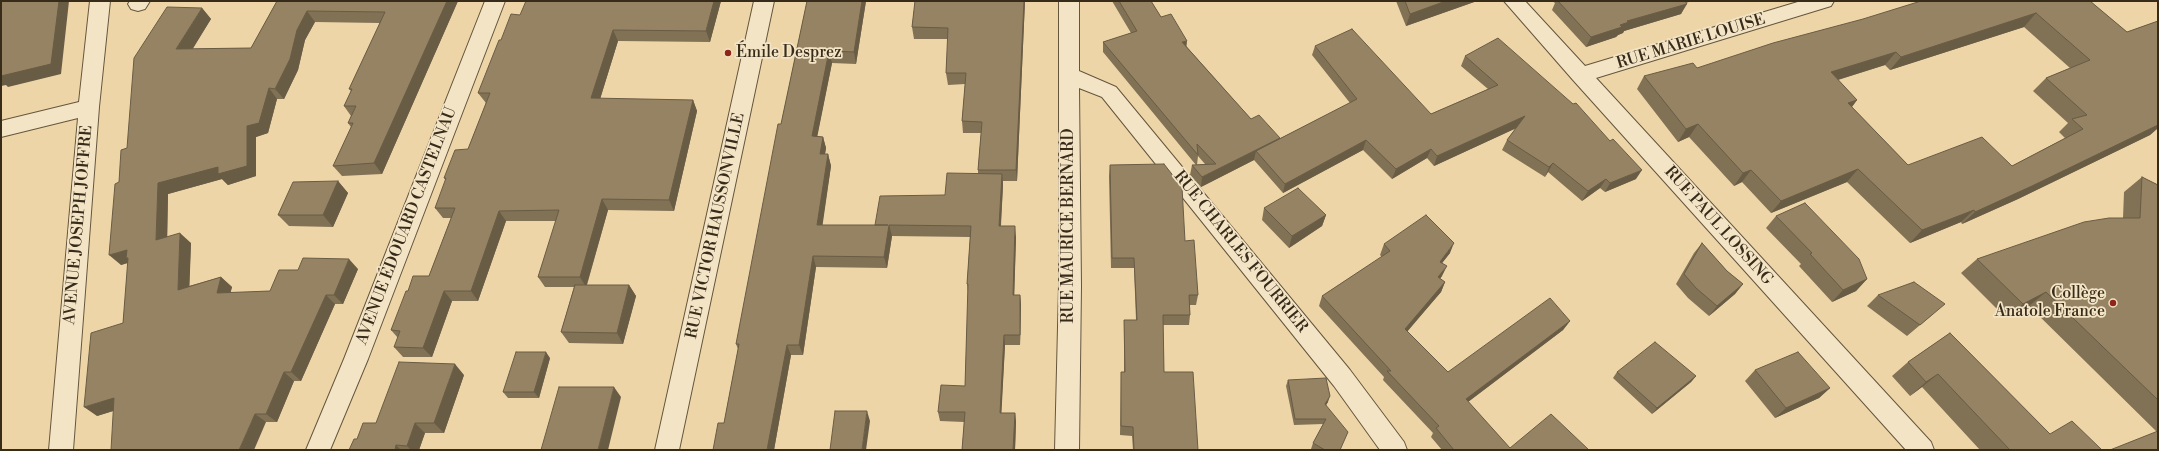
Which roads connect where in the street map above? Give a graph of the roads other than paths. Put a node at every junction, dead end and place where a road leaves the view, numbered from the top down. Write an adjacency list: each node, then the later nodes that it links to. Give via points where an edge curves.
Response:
1 (100, 1): 9 (street, AVENUE JOSEPH JOFFRE)
2 (495, 1): 12 (street, AVENUE ÉDOUARD CASTELNAU)
3 (764, 1): 13 (street, RUE VICTOR HAUSSONVILLE)
4 (1069, 1): 7 (street, RUE MAURICE BERNARD)
5 (1514, 1): 8 (street, RUE PAUL LOSSING)
6 (1824, 1): 8 (street, RUE MARIE LOUISE)
7 (1068, 75): 14 (street, RUE MAURICE BERNARD, via 1070,286); 15 (street, RUE CHARLES FOURRIER, via 1109,92 1342,378)
8 (1580, 75): 16 (street, RUE PAUL LOSSING)
9 (89, 107): 10 (street); 11 (street, AVENUE JOSEPH JOFFRE)
10 (1, 129)
11 (61, 450)
12 (318, 450)
13 (667, 450)
14 (1067, 450)
15 (1395, 450)
16 (1922, 450)

